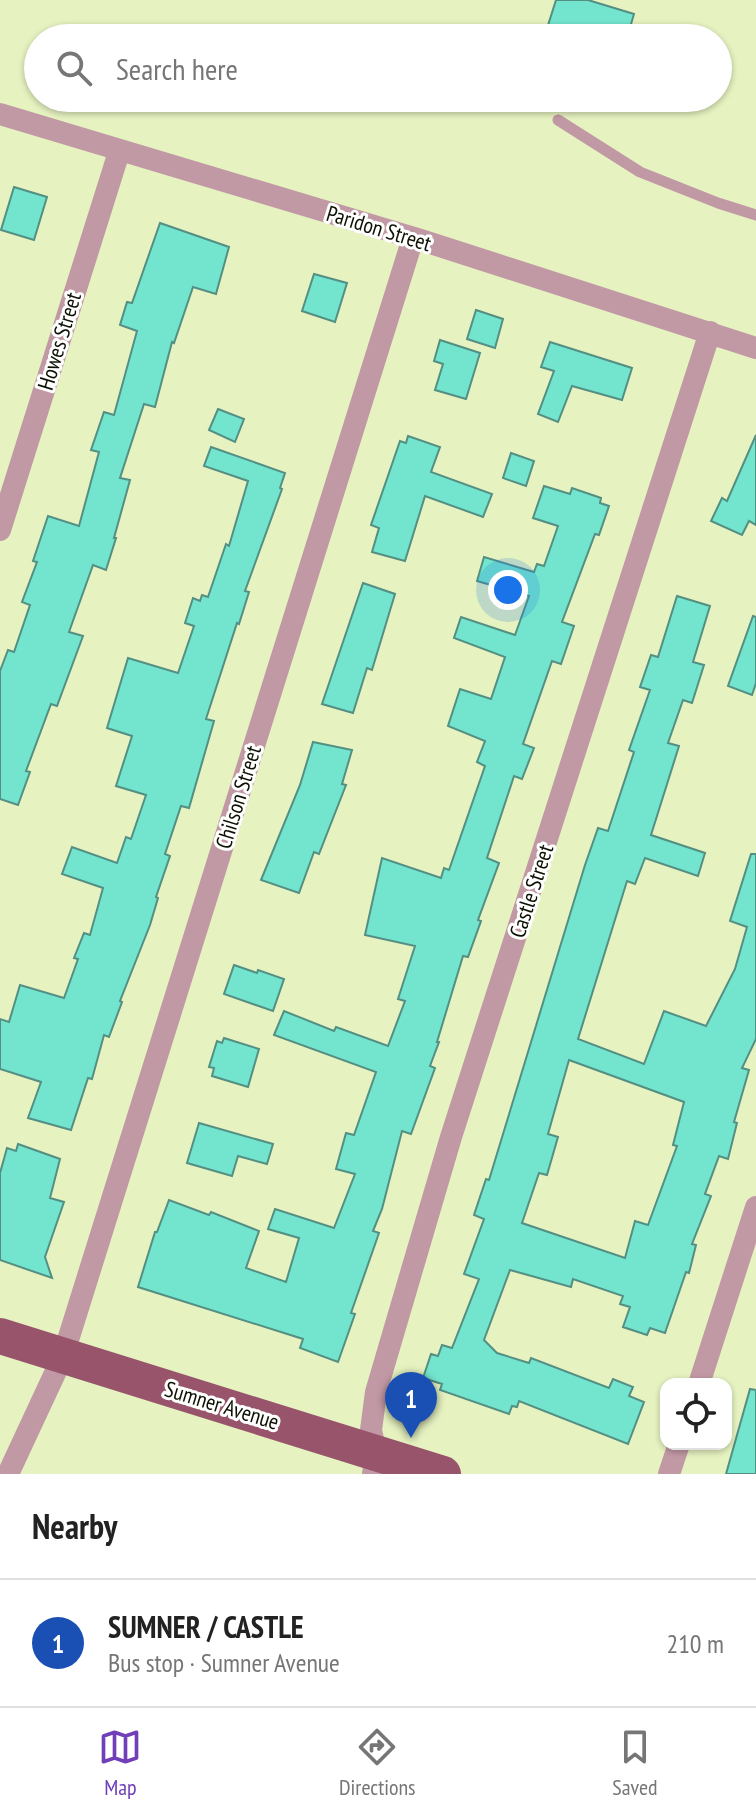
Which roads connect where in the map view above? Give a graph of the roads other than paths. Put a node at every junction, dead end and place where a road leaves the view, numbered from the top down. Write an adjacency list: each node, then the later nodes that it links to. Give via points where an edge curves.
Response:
1 (0, 114): 3 (street, Paridon Street)
2 (558, 120): 4 (lane, via 640,172)
3 (119, 152): 5 (street, Paridon Street); 8 (street, Howes Street)
4 (756, 215)
5 (413, 238): 6 (street, Paridon Street); 11 (street, Chilson Street)
6 (710, 332): 7 (street, Paridon Street); 14 (street, Castle Street, via 451,1137 376,1392 371,1430)
7 (756, 348)
8 (0, 530)
9 (756, 1207): 12 (street)
10 (0, 1336): 11 (main road, Sumner Avenue)
11 (63, 1356): 14 (main road, Sumner Avenue); 15 (street, Chilson Street)
12 (701, 1378)
13 (677, 1450): 17 (street)
14 (375, 1464): 16 (main road, Sumner Avenue)
15 (8, 1474)
16 (443, 1474)
17 (669, 1474)

